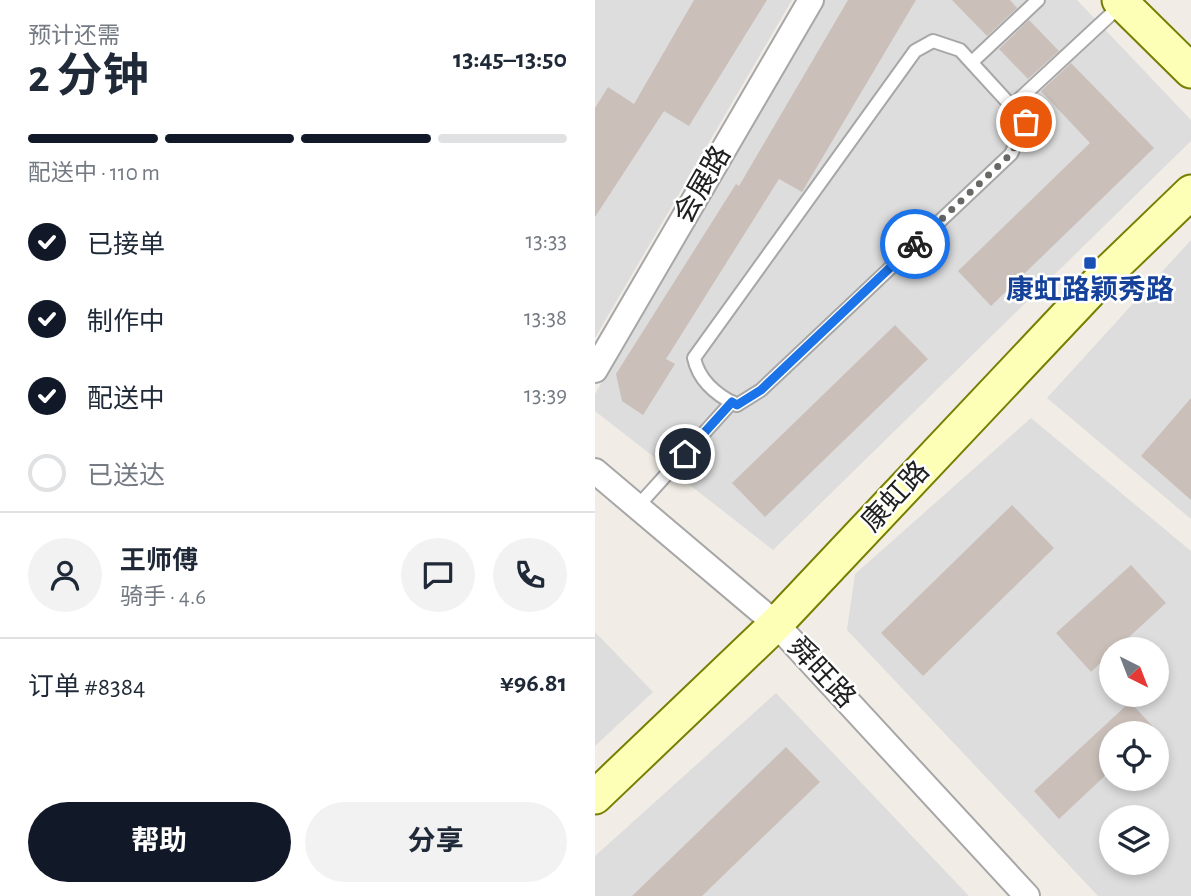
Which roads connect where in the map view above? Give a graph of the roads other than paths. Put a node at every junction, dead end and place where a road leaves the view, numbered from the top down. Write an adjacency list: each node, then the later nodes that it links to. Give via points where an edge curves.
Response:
1 (811, 0): 9 (street, 会展路)
2 (1038, 0): 5 (lane)
3 (1129, 1): 4 (main road); 6 (main road); 7 (lane)
4 (1191, 50)
5 (972, 62): 7 (lane); 10 (lane, via 960,50 933,41 915,51 694,358 697,373)
6 (1191, 71)
7 (1012, 106): 10 (lane, via 1026,122 1011,154 761,390 737,405)
8 (1191, 191): 13 (main road, 康虹路, via 1107,273)
9 (595, 370)
10 (732, 402): 12 (lane)
11 (595, 471): 12 (street, 舜旺路)
12 (637, 507): 13 (street, 舜旺路)
13 (776, 624): 14 (main road, 康虹路); 15 (street, 舜旺路)
14 (595, 797)
15 (1027, 896)

